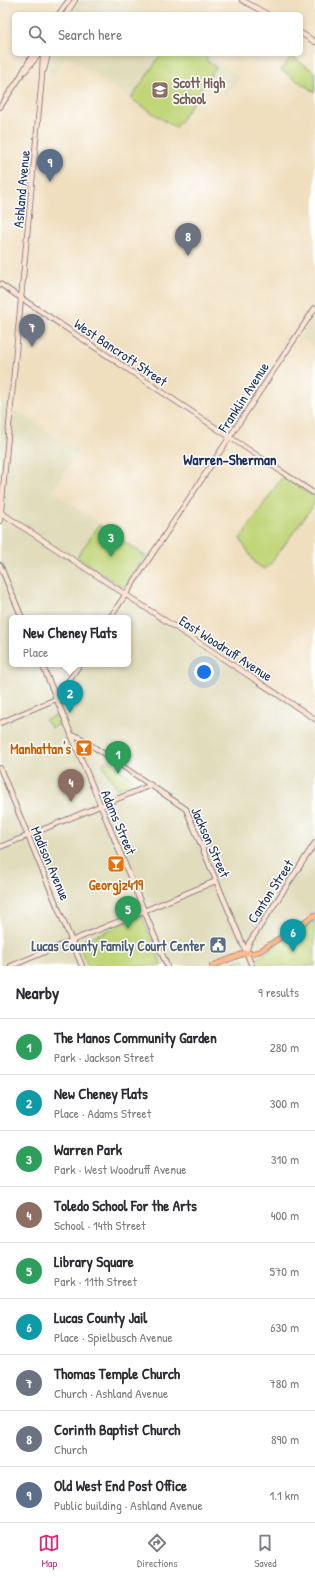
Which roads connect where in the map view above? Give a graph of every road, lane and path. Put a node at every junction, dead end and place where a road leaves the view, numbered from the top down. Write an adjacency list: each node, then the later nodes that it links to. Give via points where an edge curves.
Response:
1 (242, 0): 5 (street)
2 (72, 1): 3 (street); 4 (street)
3 (61, 12)
4 (67, 12)
5 (263, 12)
6 (303, 34): 7 (street)
7 (315, 42)
8 (32, 56): 13 (street)
9 (37, 56): 13 (street)
10 (43, 56): 12 (street, Ashland Avenue)
11 (48, 56): 12 (street, Ashland Avenue)
12 (43, 74): 16 (street, Ashland Avenue)
13 (19, 79): 14 (street)
14 (0, 108)
15 (0, 284): 16 (street, West Bancroft Street)
16 (21, 299): 18 (street, West Bancroft Street); 20 (street, Ashland Avenue)
17 (315, 308): 18 (street, Franklin Avenue)
18 (230, 438): 19 (street, West Bancroft Street); 23 (street, Franklin Avenue)
19 (315, 494)
20 (0, 512): 21 (street, Ashland Avenue); 23 (street, East Woodruff Avenue)
21 (0, 521)
22 (0, 565): 24 (street)
23 (126, 594): 25 (street, Franklin Avenue); 29 (street, East Woodruff Avenue)
24 (21, 615)
25 (112, 615)
26 (43, 667): 28 (street, Adams Street)
27 (78, 667): 28 (street)
28 (56, 699): 30 (street); 31 (street, Adams Street)
29 (315, 719)
30 (0, 723)
31 (71, 735): 33 (street, Jackson Street, via 79,736); 34 (street, Adams Street)
32 (0, 768): 35 (street, Madison Avenue)
33 (151, 785): 34 (street); 38 (street, Jackson Street, via 186,809)
34 (100, 805): 35 (street); 39 (street, Adams Street)
35 (28, 835): 37 (street); 41 (street, Madison Avenue)
36 (315, 843): 42 (street, Canton Street, via 249,943)
37 (0, 847)
38 (216, 881): 39 (street); 42 (street, Jackson Street)
39 (144, 911): 41 (street); 45 (street, Adams Street)
40 (315, 915): 42 (main road, via 266,948 254,953)
41 (72, 941): 43 (street); 44 (street, Madison Avenue)
42 (246, 952): 46 (main road); 47 (street, Jackson Street)
43 (11, 966)
44 (82, 966)
45 (167, 966)
46 (212, 966)
47 (252, 966)

